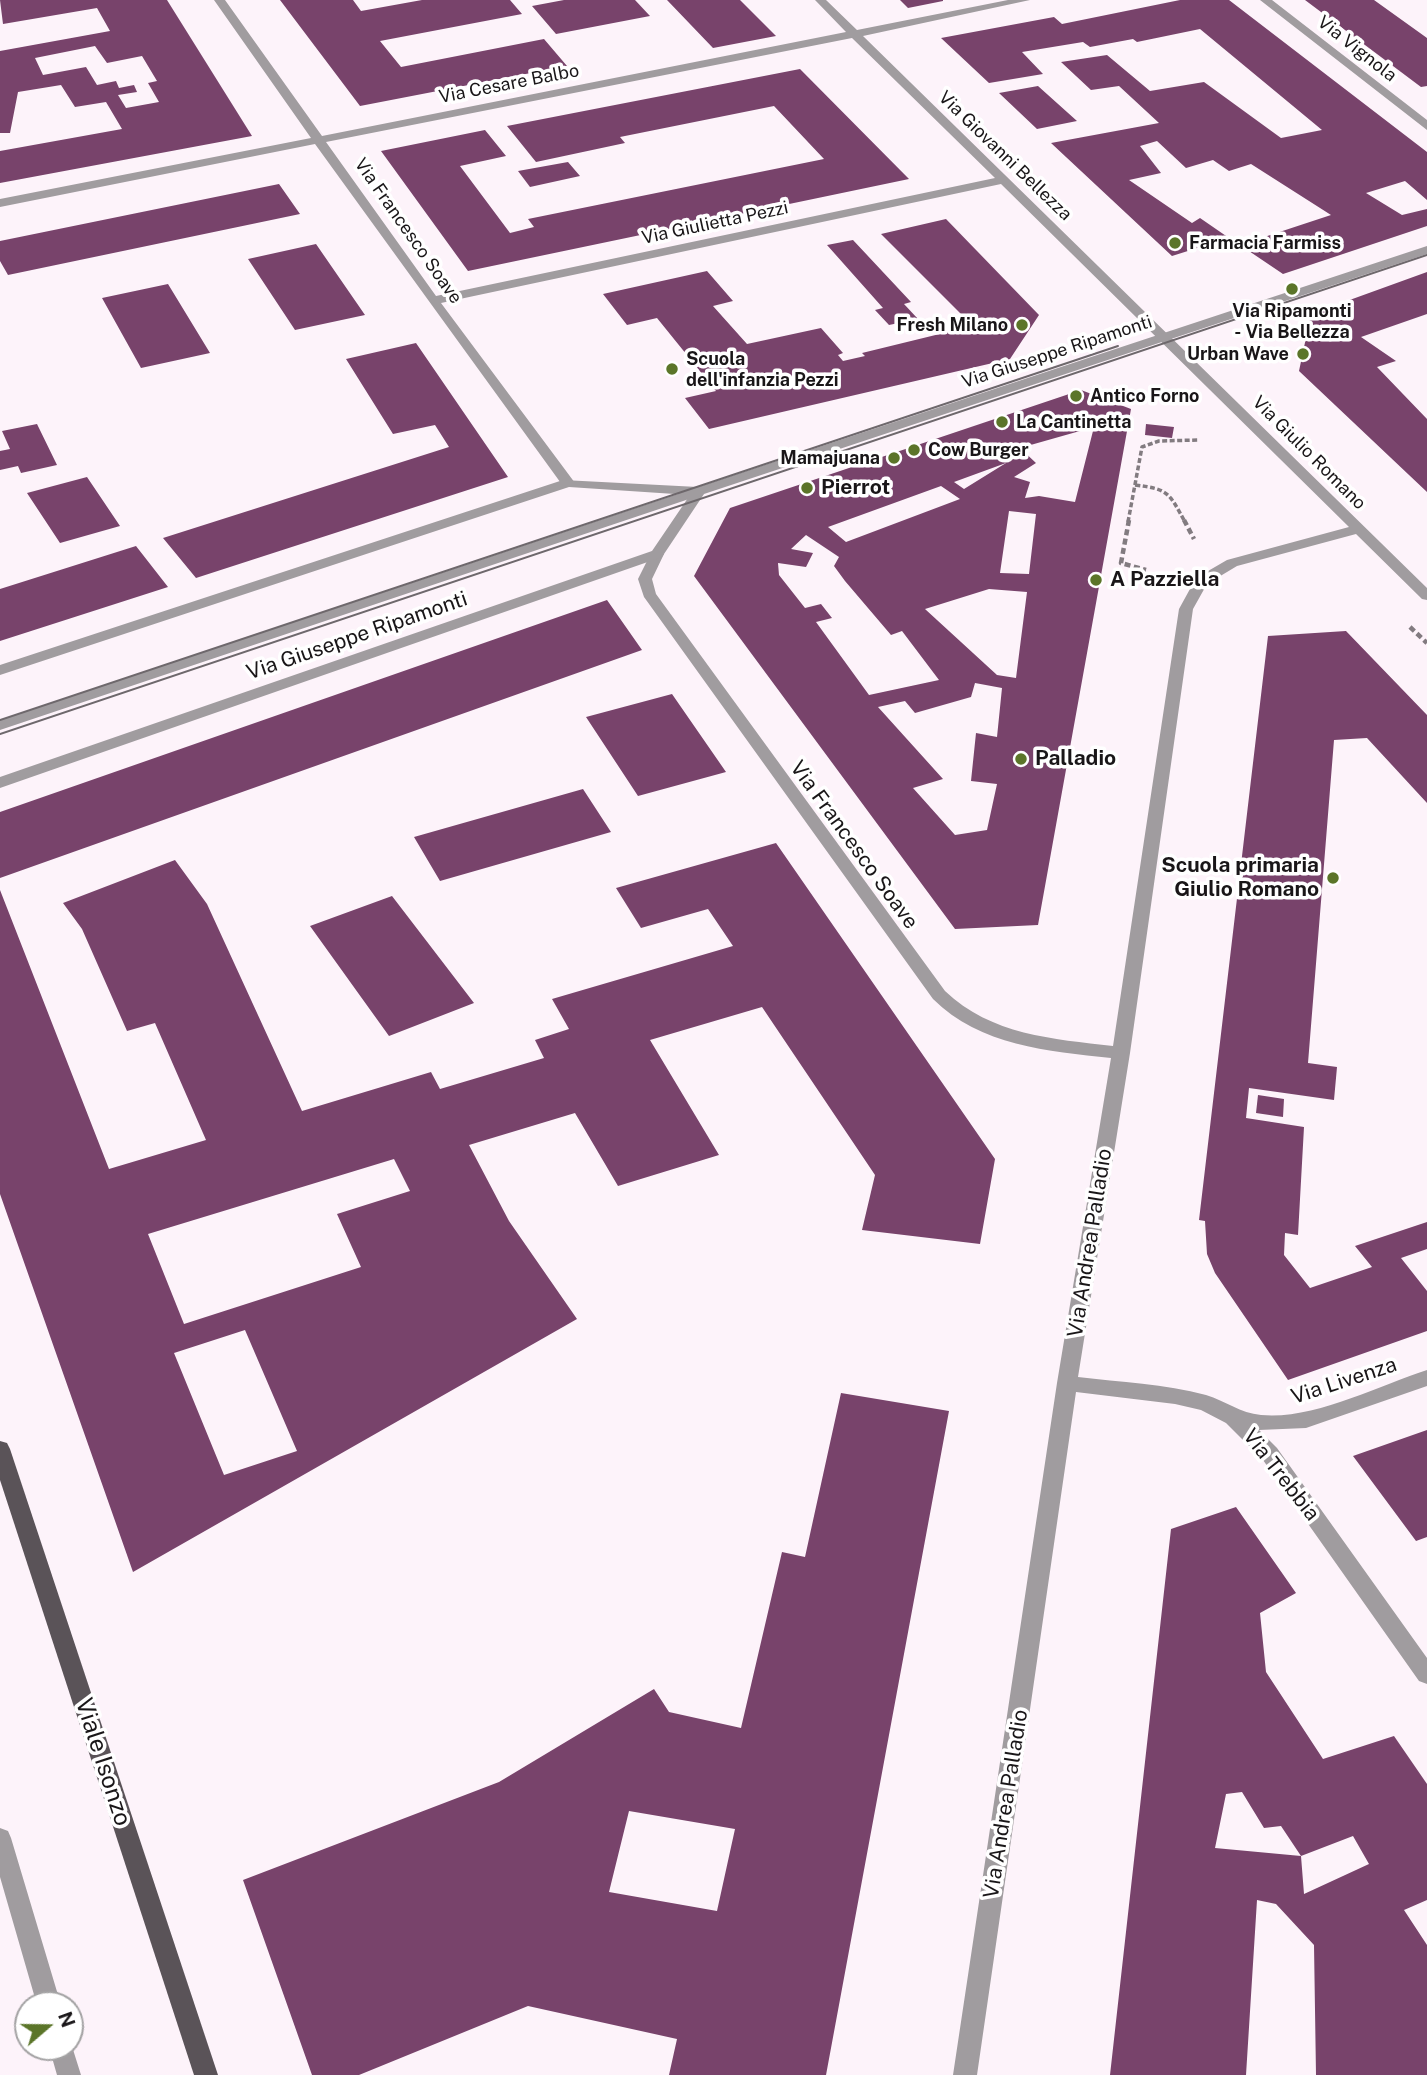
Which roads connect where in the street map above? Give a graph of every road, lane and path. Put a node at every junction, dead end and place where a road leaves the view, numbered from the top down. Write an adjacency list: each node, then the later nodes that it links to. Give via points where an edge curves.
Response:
1 (219, 0): 7 (street, Via Francesco Soave)
2 (820, 0): 5 (street, Via Giovanni Bellezza)
3 (1025, 0): 5 (street, Via Cesare Balbo)
4 (1265, 0): 6 (street, Via Vignola)
5 (854, 33): 7 (street, Via Cesare Balbo); 8 (street, Via Giovanni Bellezza)
6 (1427, 125)
7 (319, 139): 9 (street, Via Cesare Balbo); 11 (street, Via Francesco Soave)
8 (1004, 180): 11 (street, Via Giulietta Pezzi); 12 (street, Via Giovanni Bellezza)
9 (0, 203)
10 (1427, 250): 12 (street, Via Giuseppe Ripamonti)
11 (433, 301): 14 (street, Via Francesco Soave)
12 (1166, 336): 16 (street, Via Giuseppe Ripamonti); 17 (street, Via Giulio Romano)
13 (1199, 440): 15 (path, via 1145,444)
14 (568, 484): 16 (street, Via Giuseppe Ripamonti); 22 (street, Via Giuseppe Ripamonti)
15 (1135, 485): 18 (path, via 1169,493); 20 (path, via 1121,564)
16 (699, 491): 19 (street); 23 (street, Via Giuseppe Ripamonti)
17 (1359, 529): 21 (street, Via Giulio Romano); 25 (street, Via Andrea Palladio, via 1232,563 1208,576 1192,593)
18 (1194, 539)
19 (657, 554): 24 (street, Via Giuseppe Ripamonti); 25 (street, Via Francesco Soave, via 645,579 649,594 944,1001 1007,1035)
20 (1146, 570)
21 (1427, 596)
22 (0, 670)
23 (0, 725)
24 (0, 783)
25 (1121, 1054): 27 (street, Via Andrea Palladio)
26 (1427, 1378): 28 (street, Via Livenza, via 1306,1420 1263,1423)
27 (1067, 1383): 28 (street, Via Trebbia, via 1175,1396 1206,1403); 34 (street, Via Andrea Palladio)
28 (1233, 1417): 30 (street, Via Trebbia, via 1270,1454)
29 (0, 1449): 33 (main road, Viale Isonzo)
30 (1427, 1675)
31 (0, 1838): 32 (street)
32 (45, 1991)
33 (206, 2075)
34 (965, 2075)

